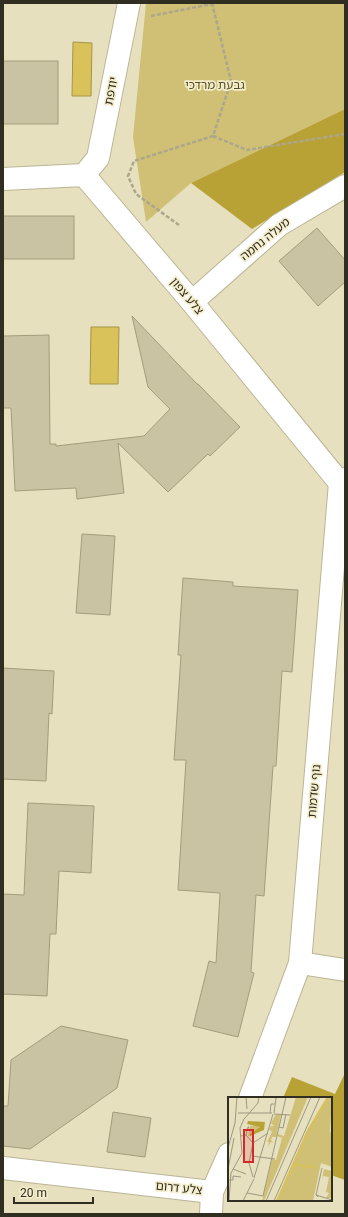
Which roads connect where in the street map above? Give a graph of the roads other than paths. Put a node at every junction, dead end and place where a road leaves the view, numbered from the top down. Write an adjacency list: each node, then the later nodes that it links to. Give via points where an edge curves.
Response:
1 (127, 12): 2 (street, יודפת, via 98,158)
2 (84, 175): 3 (street); 5 (street, צלע צפון)
3 (3, 179)
4 (345, 186): 5 (street, מעלה נחמה, via 279,225)
5 (192, 302): 6 (street, צלע צפון)
6 (342, 481): 7 (street, נוף שדמות)
7 (300, 963): 8 (street); 9 (street, נוף שדמות)
8 (345, 970)
9 (250, 1097)
10 (228, 1156): 12 (street)
11 (3, 1168): 12 (street, צלע דרום)
12 (212, 1192): 13 (street)
13 (211, 1214)

